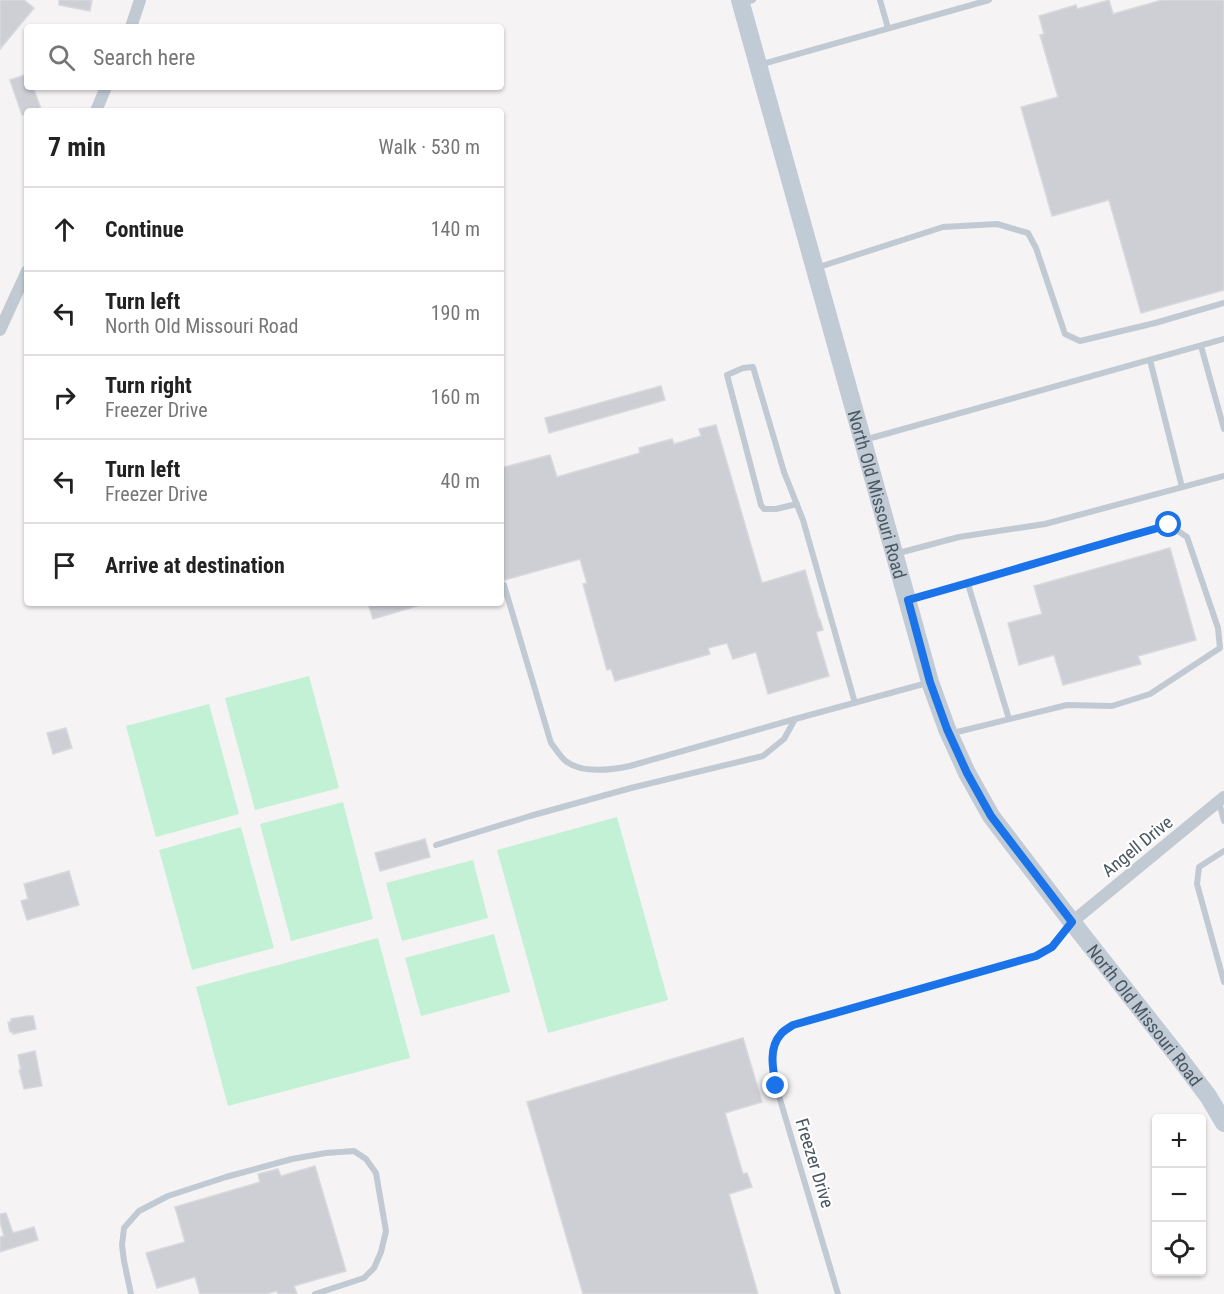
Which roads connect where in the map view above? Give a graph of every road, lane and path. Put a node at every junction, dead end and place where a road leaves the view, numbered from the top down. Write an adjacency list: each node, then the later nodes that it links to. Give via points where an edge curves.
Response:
1 (140, 0): 5 (street)
2 (880, 0): 6 (lane)
3 (989, 0): 6 (lane)
4 (745, 1): 7 (main road, North Old Missouri Road)
5 (132, 24)
6 (888, 28): 7 (lane)
7 (758, 65): 10 (main road, North Old Missouri Road)
8 (105, 90): 9 (street)
9 (97, 108)
10 (815, 268): 12 (lane, via 943,227 997,224 1028,233 1065,334 1080,341); 18 (main road, North Old Missouri Road)
11 (24, 278): 13 (street)
12 (1224, 303)
13 (0, 330)
14 (1224, 339): 15 (lane)
15 (1201, 346): 16 (lane); 17 (lane)
16 (1150, 360): 18 (lane); 20 (lane)
17 (1224, 429)
18 (863, 440): 22 (main road, North Old Missouri Road)
19 (1224, 476): 20 (lane)
20 (1182, 487): 22 (lane, via 1045,524 959,537)
21 (797, 504): 21 (lane, via 753,367 727,375 764,509); 27 (lane)
22 (895, 554): 25 (main road, North Old Missouri Road)
23 (968, 584): 25 (lane); 29 (lane); 29 (lane, via 1169,525 1187,537 1218,628 1220,648 1150,694 1112,706 1067,705)
24 (504, 585): 28 (lane, via 551,743 567,762 585,769 630,766)
25 (908, 600): 26 (main road, North Old Missouri Road)
26 (930, 682): 27 (lane); 30 (main road, North Old Missouri Road)
27 (855, 703): 28 (lane)
28 (795, 719): 33 (lane, via 784,739 763,756 631,788)
29 (1009, 719): 30 (lane)
30 (949, 734): 35 (main road, North Old Missouri Road, via 991,816)
31 (1221, 800): 32 (lane); 35 (street, Angell Drive)
32 (1224, 821)
33 (436, 845)
34 (1224, 851): 36 (lane, via 1199,867 1197,884)
35 (1072, 922): 37 (main road, North Old Missouri Road, via 1208,1096); 40 (lane, Freezer Drive, via 1052,947 1036,956 793,1025 780,1034 772,1065 776,1086)
36 (1224, 982)
37 (1224, 1124)
38 (131, 1294): 39 (lane, via 122,1245 124,1228 139,1211 168,1196 226,1177 292,1159 354,1151 376,1173 386,1231 381,1252 364,1278)
39 (315, 1294)
40 (838, 1294)

